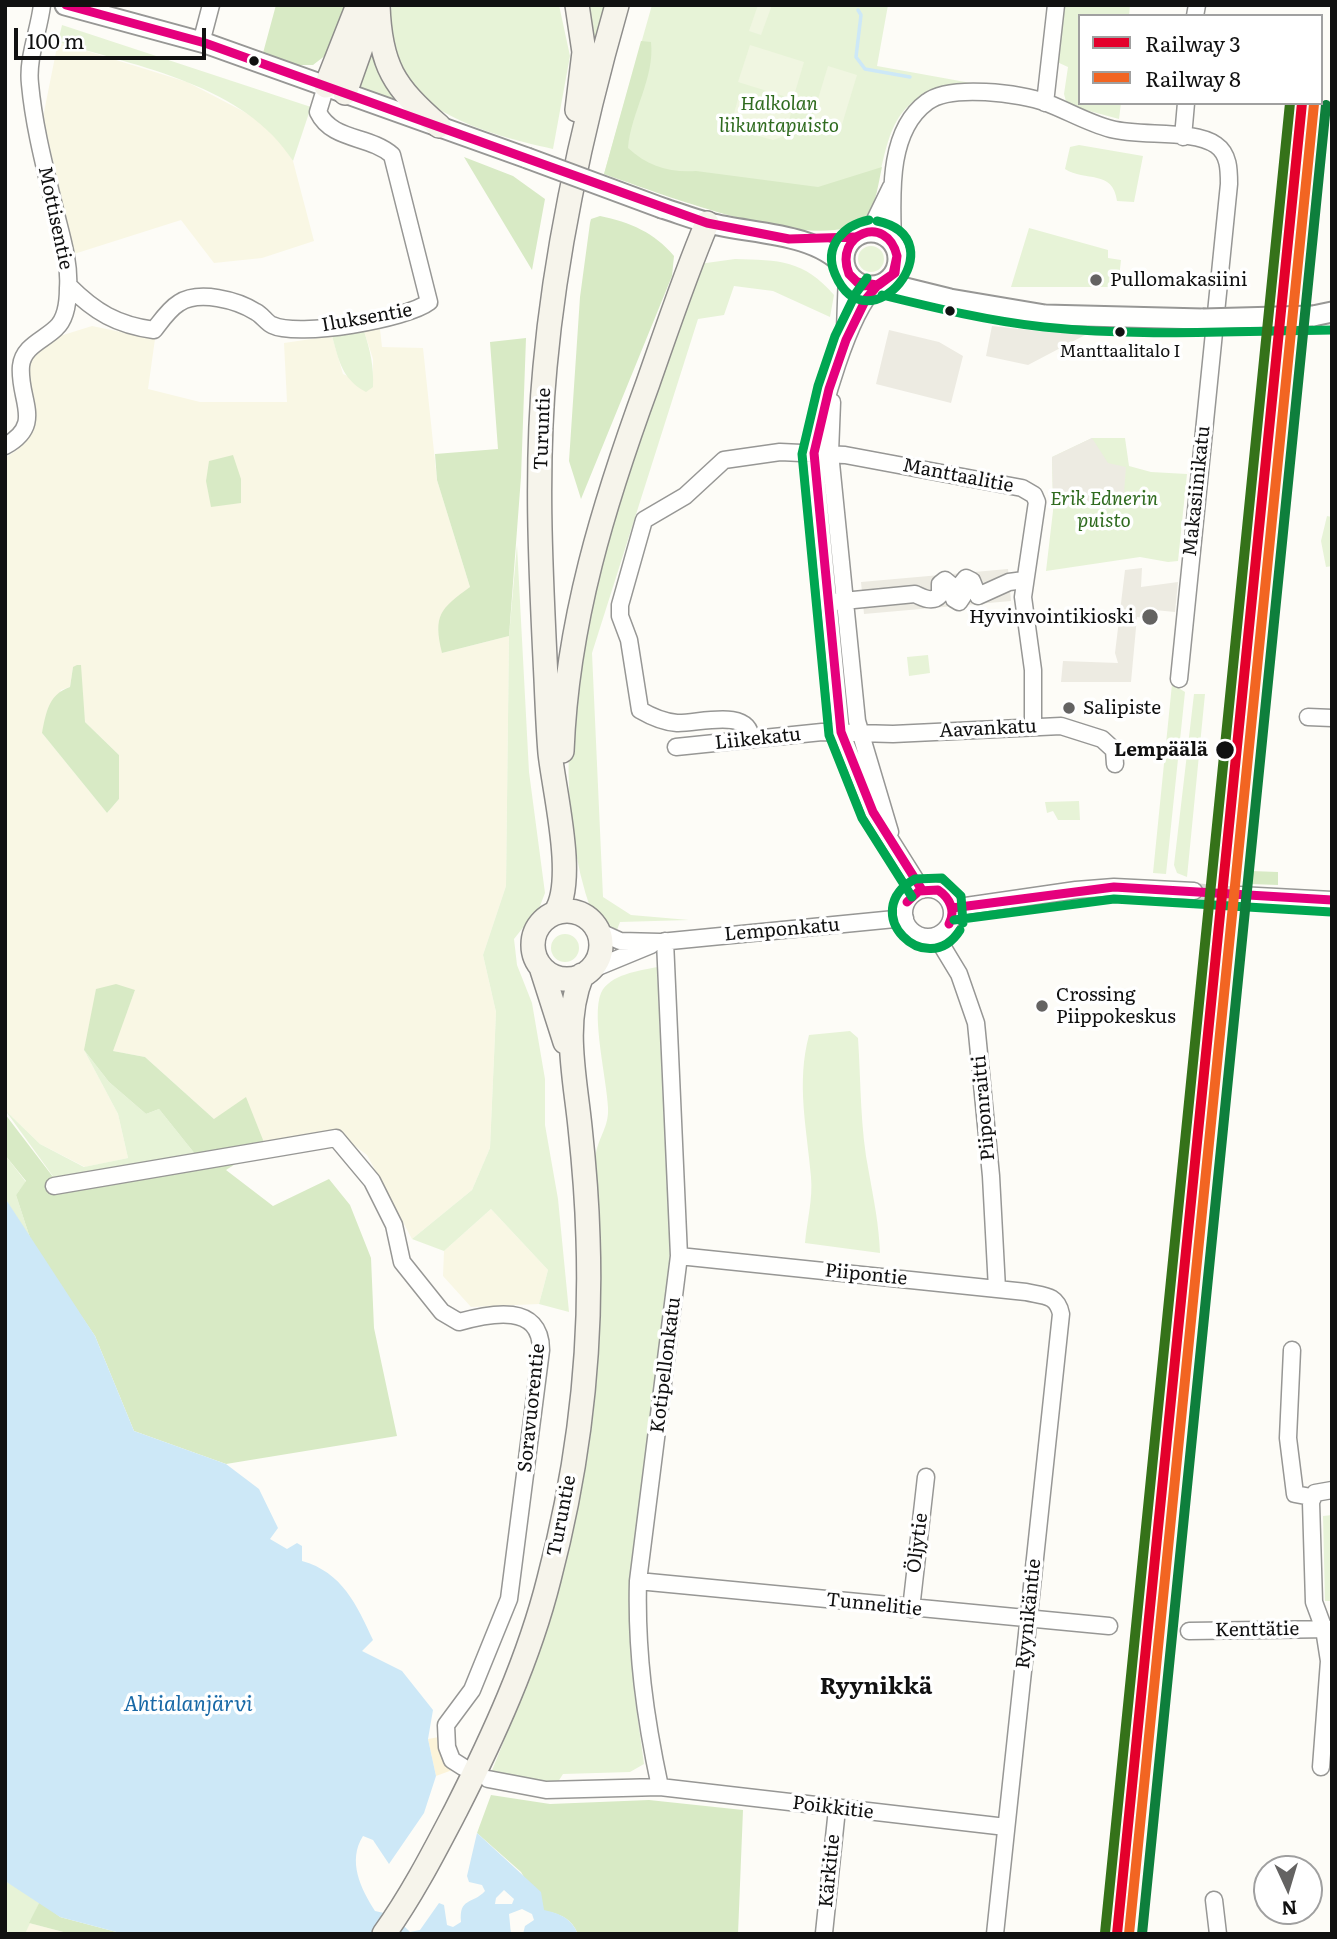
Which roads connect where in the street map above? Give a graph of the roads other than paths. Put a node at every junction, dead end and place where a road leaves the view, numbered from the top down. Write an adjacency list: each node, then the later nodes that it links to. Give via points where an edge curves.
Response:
1 (42, 5): 23 (street, Mottisentie, via 30,82)
2 (65, 5): 9 (street)
3 (211, 5): 9 (street)
4 (358, 5): 10 (main road)
5 (377, 5): 10 (main road); 13 (main road, via 390,76)
6 (577, 5): 16 (main road, via 584,52)
7 (617, 5): 16 (main road, Turuntie)
8 (1056, 5): 11 (street)
9 (201, 43): 10 (street)
10 (335, 90): 13 (street); 23 (street, Iluksentie, via 318,112 323,122 331,130 379,144 392,155 429,302 419,310 295,329 271,325 256,311 229,301 192,298 174,307 153,330 105,317)
11 (1045, 103): 14 (street, Makasiinikatu, via 1111,129); 15 (street, Makasiinikatu, via 966,90 937,96 920,108 905,131)
12 (1186, 105): 14 (street)
13 (439, 126): 17 (street, bridge)
14 (1183, 137): 31 (street, Makasiinikatu, via 1207,140 1222,150 1229,184)
15 (892, 185): 18 (street, via 874,222); 20 (street)
16 (566, 216): 40 (main road, Turuntie, via 545,370 540,491 549,737)
17 (707, 223): 19 (street); 40 (main road, via 611,483 590,556 567,681)
18 (859, 235): 19 (street); 20 (street, via 881,234); 21 (street, via 845,251)
19 (789, 239): 21 (street, via 825,251)
20 (896, 250): 22 (street, via 895,272); 24 (street, via 918,278)
21 (846, 269): 22 (street, via 860,284); 26 (street)
22 (881, 285): 24 (street); 26 (street, via 864,300)
23 (69, 286): 27 (street, Mottisentie, via 66,309 56,328 24,356 26,427 17,440)
24 (972, 302): 25 (street, bridge, via 1054,316 1203,319)
25 (1325, 315)
26 (845, 342): 28 (street, via 820,422)
27 (5, 446)
28 (822, 453): 29 (street, Manttaalitie, via 1031,492 1037,502); 30 (street); 37 (street, Manttaalitie, via 780,452 724,460 685,496 644,520 620,616 629,640 640,710 675,723 731,719 744,723)
29 (1024, 580): 30 (street, via 978,596 966,578 959,602 945,580 936,599 915,594); 34 (street, Manttaalitie)
30 (837, 602): 35 (street); 36 (street)
31 (1179, 679)
32 (1307, 717): 33 (street)
33 (1332, 718)
34 (1033, 726): 36 (street, Aavankatu); 39 (street, Aavankatu, via 1060,726 1102,739 1114,750)
35 (841, 732): 36 (street, Aavankatu); 37 (street, Liikekatu); 41 (street, via 873,813)
36 (860, 734): 41 (street)
37 (751, 739): 38 (street, Liikekatu)
38 (676, 747)
39 (1115, 764)
40 (560, 835): 42 (main road, Turuntie)
41 (892, 841): 43 (street)
42 (564, 859): 48 (main road, Turuntie, via 562,902); 50 (main road, Turuntie)
43 (922, 890): 47 (street, via 930,888 944,895); 49 (street, via 906,904)
44 (1194, 891): 47 (street, via 1114,887)
45 (1239, 895): 46 (street)
46 (1332, 900)
47 (952, 908): 51 (street, via 951,922)
48 (555, 914): 50 (main road, via 569,911); 53 (main road, via 534,935 535,957)
49 (905, 918): 51 (street, via 913,931); 52 (street, Lemponkatu)
50 (592, 924): 52 (street, Lemponkatu, via 620,941); 54 (main road, via 600,949)
51 (936, 936): 58 (street, Piiponraitti, via 960,974 976,1023)
52 (662, 942): 54 (street, Lemponkatu); 57 (street, Kotipellonkatu)
53 (541, 967): 54 (main road, via 560,978); 55 (main road, Turuntie)
54 (585, 973): 55 (main road, Turuntie, via 572,1020)
55 (572, 1061): 78 (main road, Turuntie, via 582,1150 589,1295 584,1382 564,1513 534,1629 484,1754)
56 (54, 1186): 70 (street, Soravuorentie, via 336,1138 372,1181 394,1225 402,1262 442,1312 459,1322 515,1315 534,1324 541,1335 541,1350 509,1599 471,1690 446,1724 452,1760)
57 (679, 1256): 58 (street, Piipontie); 64 (street, Kotipellonkatu)
58 (997, 1289): 59 (street, Piipontie)
59 (1053, 1297): 66 (street, Ryynikäntie, via 1061,1314)
60 (1292, 1350): 63 (street, via 1289,1438 1295,1494)
61 (926, 1477): 65 (street, Öljytie)
62 (1332, 1490): 63 (street)
63 (1311, 1497): 68 (street, via 1314,1602)
64 (638, 1581): 65 (street, Tunnelitie); 73 (street, Kotipellonkatu, via 638,1665)
65 (911, 1609): 66 (street, Tunnelitie)
66 (1028, 1619): 67 (street, Tunnelitie); 75 (street, Ryynikäntie)
67 (1109, 1626)
68 (1328, 1629): 69 (street, Kenttätie); 71 (street, Kenttätie)
69 (1189, 1631)
70 (463, 1767)
71 (1321, 1767)
72 (488, 1779): 73 (street, via 546,1790)
73 (660, 1787): 74 (street, Poikkitie)
74 (836, 1809): 75 (street, Poikkitie); 77 (street, Kärkitie)
75 (1006, 1827): 79 (street, Ryynikäntie)
76 (1214, 1900): 80 (street)
77 (824, 1933)
78 (384, 1934)
79 (995, 1934)
80 (1218, 1934)

